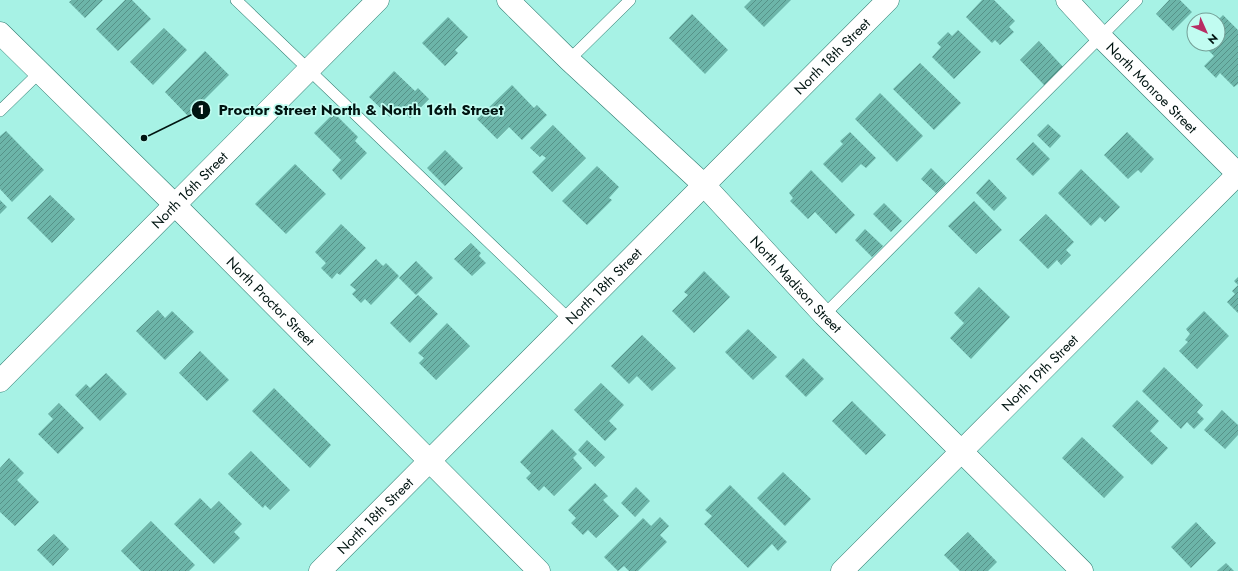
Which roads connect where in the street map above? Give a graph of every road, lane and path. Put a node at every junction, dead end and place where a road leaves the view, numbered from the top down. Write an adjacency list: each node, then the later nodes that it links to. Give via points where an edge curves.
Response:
1 (236, 0): 11 (lane)
2 (378, 0): 11 (street, North 16th Street)
3 (508, 0): 10 (street, North Madison Street)
4 (630, 0): 10 (lane)
5 (888, 0): 15 (street, North 18th Street)
6 (1067, 0): 9 (street, North Monroe Street)
7 (1137, 0): 9 (lane)
8 (0, 33): 12 (street, North Proctor Street)
9 (1101, 37): 14 (street, North Monroe Street); 17 (lane)
10 (569, 60): 15 (street, North Madison Street)
11 (308, 71): 16 (street, North 16th Street); 18 (lane)
12 (40, 72): 13 (lane); 16 (street, North Proctor Street)
13 (0, 111)
14 (1238, 174): 20 (street, North 19th Street)
15 (704, 186): 17 (street, North Madison Street); 18 (street, North 18th Street)
16 (174, 204): 19 (street, North 16th Street); 21 (street, North Proctor Street)
17 (824, 315): 20 (street, North Madison Street)
18 (570, 320): 21 (street, North 18th Street)
19 (0, 380)
20 (960, 451): 24 (street, North 19th Street); 25 (street, North Madison Street)
21 (430, 460): 22 (street, North 18th Street); 23 (street, North Proctor Street)
22 (320, 571)
23 (539, 571)
24 (842, 571)
25 (1082, 571)

